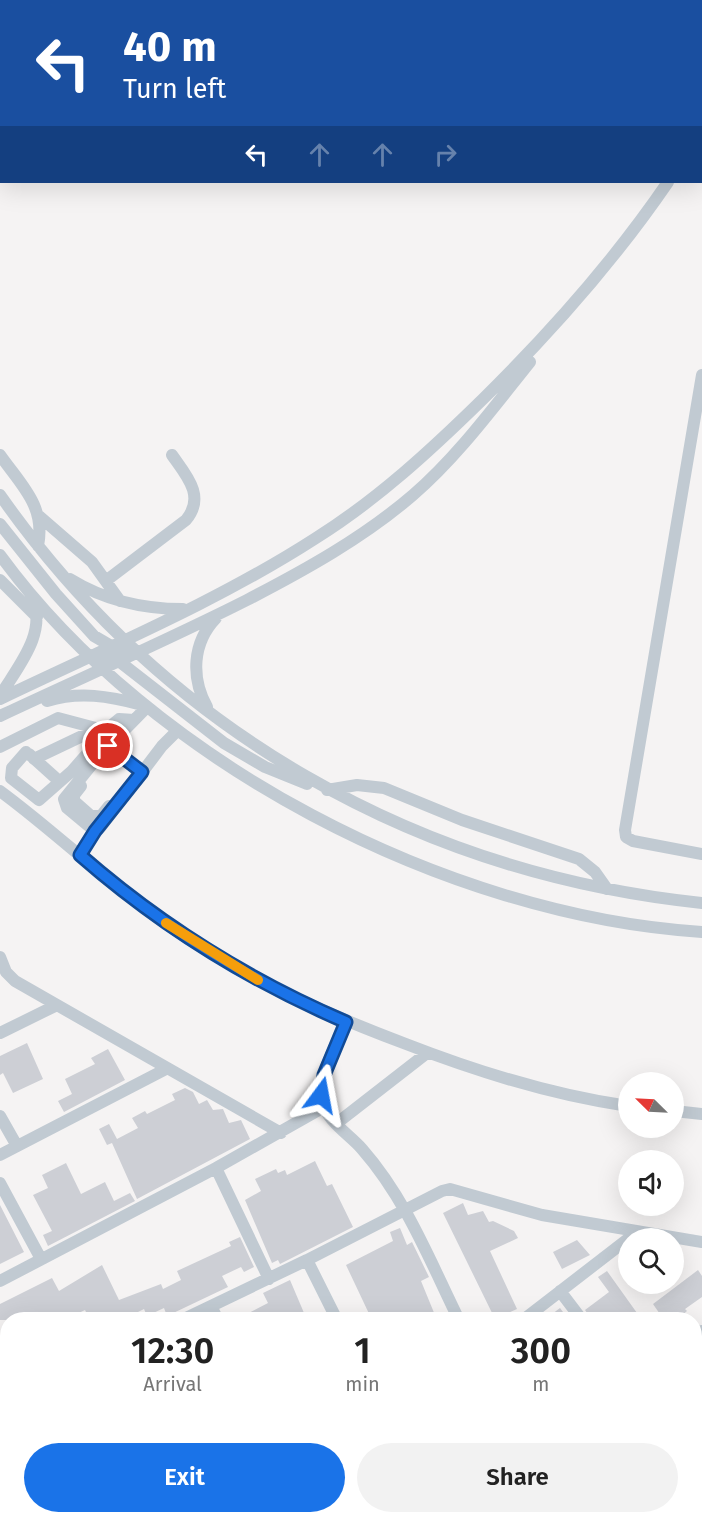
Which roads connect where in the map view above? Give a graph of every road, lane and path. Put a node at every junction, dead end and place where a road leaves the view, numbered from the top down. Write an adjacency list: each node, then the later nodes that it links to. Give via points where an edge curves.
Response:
1 (667, 183): 2 (street)
2 (568, 310): 16 (street, via 458,423 383,491 313,540); 17 (street, via 463,444 413,495 319,561)
3 (702, 375): 45 (street, via 625,830 629,840)
4 (0, 454): 7 (street, via 32,497)
5 (172, 454): 13 (street, via 195,492 190,515)
6 (0, 495): 9 (street)
7 (39, 516): 9 (street); 13 (street, via 76,545)
8 (0, 524): 20 (street, via 56,594 94,636)
9 (38, 546): 11 (street)
10 (0, 555): 14 (street)
11 (60, 573): 15 (street); 19 (street)
12 (0, 580): 18 (street)
13 (107, 580): 15 (street)
14 (30, 593): 18 (street); 22 (street)
15 (120, 601): 16 (street)
16 (187, 609): 19 (street)
17 (220, 614): 21 (street); 28 (street, via 202,638 196,661 199,688)
18 (37, 618): 25 (street, via 32,642)
19 (124, 639): 20 (street); 21 (street)
20 (109, 646): 21 (street); 22 (street)
21 (138, 653): 23 (street); 28 (street)
22 (89, 656): 23 (street); 24 (street); 25 (street)
23 (120, 662): 24 (street); 42 (street, via 234,749 286,776)
24 (104, 669): 26 (street); 27 (street)
25 (0, 697)
26 (25, 704): 27 (street, via 86,694); 29 (street)
27 (147, 706): 30 (street); 32 (street)
28 (213, 715): 42 (street)
29 (0, 716)
30 (134, 720): 31 (street, via 119,719); 34 (street)
31 (103, 729): 33 (street, via 58,718); 36 (street); 39 (street)
32 (177, 731): 38 (street); 49 (street, via 280,797 429,867 568,912)
33 (15, 742): 35 (street); 36 (street)
34 (108, 746): 37 (street); 38 (street)
35 (0, 747)
36 (30, 755): 39 (street); 39 (street, via 12,768 11,778 36,800)
37 (98, 757): 40 (street, via 96,767 74,795 76,803 99,817 123,790); 43 (street)
38 (142, 772): 40 (street)
39 (54, 787): 43 (street)
40 (131, 788): 44 (street)
41 (0, 791): 46 (street)
42 (330, 791): 47 (street, via 401,826 476,856); 47 (street, via 357,785 384,788 462,820 579,860 595,872)
43 (66, 801): 44 (street)
44 (95, 831): 46 (street)
45 (702, 854)
46 (80, 855): 52 (street, via 144,907 212,954 284,994)
47 (607, 889): 48 (street)
48 (702, 903)
49 (702, 932)
50 (0, 957): 51 (street, via 10,977)
51 (57, 1005): 53 (street); 55 (street)
52 (346, 1022): 54 (street); 57 (street, via 322,1081)
53 (0, 1033)
54 (427, 1053): 56 (street, via 523,1085); 61 (street)
55 (166, 1069): 62 (street); 63 (street)
56 (618, 1104)
57 (324, 1107): 61 (street); 62 (street)
58 (684, 1112): 59 (street)
59 (702, 1114)
60 (0, 1116): 63 (street)
61 (337, 1124): 67 (street, via 374,1164)
62 (281, 1133): 65 (street)
63 (17, 1146): 64 (street)
64 (0, 1155)
65 (216, 1168): 72 (street); 74 (street)
66 (0, 1183): 72 (street)
67 (406, 1210): 68 (street, via 450,1189 542,1215); 73 (street); 81 (street)
68 (618, 1228)
69 (684, 1239): 70 (street)
70 (702, 1242)
71 (618, 1247): 76 (street)
72 (41, 1260): 75 (street)
73 (307, 1260): 74 (street); 80 (street)
74 (269, 1279): 77 (street)
75 (0, 1281)
76 (560, 1291): 82 (street); 83 (street)
77 (211, 1306): 78 (street); 79 (street)
78 (199, 1312)
79 (214, 1312)
80 (334, 1312)
81 (455, 1312)
82 (533, 1312)
83 (576, 1312)

